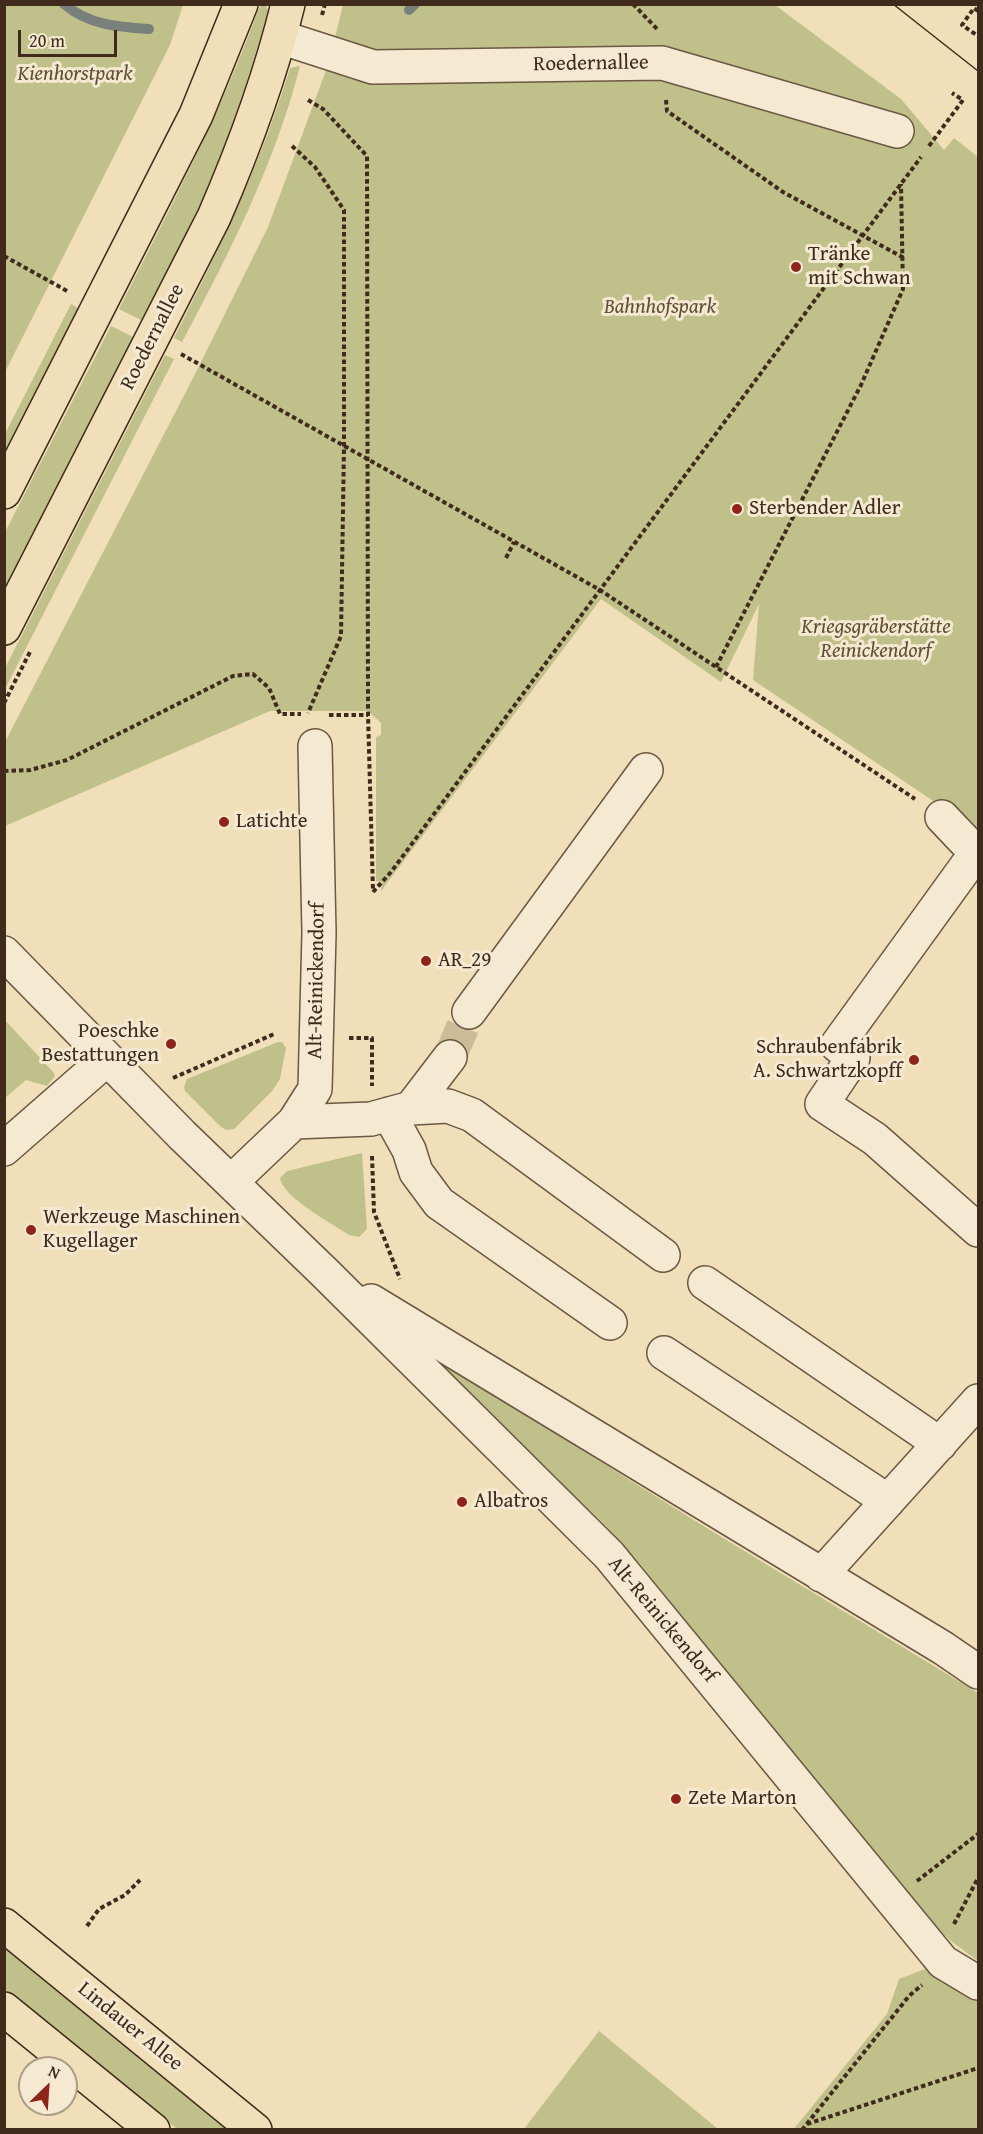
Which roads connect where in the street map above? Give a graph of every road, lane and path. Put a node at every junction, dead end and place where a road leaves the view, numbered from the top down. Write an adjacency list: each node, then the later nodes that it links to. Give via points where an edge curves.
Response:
1 (241, 4): 19 (main road, via 196,115)
2 (288, 4): 5 (main road, Roedernallee)
3 (978, 11): 4 (path, via 974,8 962,25)
4 (978, 36)
5 (280, 38): 6 (street, Roedernallee, via 373,68); 23 (main road, Roedernallee, via 238,164 214,217)
6 (662, 63): 9 (street, Roedernallee); 12 (path, via 668,111 783,192)
7 (952, 93): 11 (path, via 963,100)
8 (308, 100): 18 (path, via 323,109 367,156)
9 (897, 131)
10 (292, 146): 17 (path, via 315,167 344,210)
11 (901, 182): 12 (path); 14 (path)
12 (861, 234): 14 (path); 22 (path)
13 (4, 256): 15 (path)
14 (904, 258): 24 (path, via 903,289 861,385)
15 (61, 287)
16 (194, 362): 17 (path)
17 (344, 446): 18 (path); 25 (path, via 341,636)
18 (366, 459): 20 (path); 27 (path)
19 (4, 492)
20 (514, 542): 21 (path); 22 (path)
21 (506, 558)
22 (600, 590): 24 (path); 27 (path, via 373,892)
23 (4, 628)
24 (716, 667): 31 (path)
25 (307, 715): 28 (path); 30 (path, via 280,714 269,688 254,674 233,676 67,760 30,770)
26 (327, 715): 27 (path)
27 (368, 715)
28 (316, 730): 41 (street, Alt-Reinickendorf, via 319,933 315,1089)
29 (646, 770): 34 (street)
30 (4, 771)
31 (942, 817): 32 (street)
32 (977, 854): 44 (street, via 837,1046 853,1058 822,1104 875,1139)
33 (4, 953): 38 (street, Alt-Reinickendorf)
34 (469, 1012)
35 (274, 1034): 39 (path)
36 (372, 1038): 40 (path)
37 (450, 1057): 40 (street)
38 (107, 1059): 42 (street); 43 (street, Alt-Reinickendorf)
39 (170, 1080)
40 (390, 1114): 41 (street); 45 (street, via 448,1106 472,1115); 48 (street, via 416,1173 439,1203); 49 (path, via 374,1212)
41 (294, 1122): 43 (street, Alt-Reinickendorf)
42 (4, 1149)
43 (231, 1182): 46 (street, Alt-Reinickendorf)
44 (978, 1230)
45 (663, 1255)
46 (325, 1273): 49 (street, Alt-Reinickendorf); 59 (street, Alt-Reinickendorf, via 609,1555)
47 (705, 1283): 52 (street)
48 (610, 1323)
49 (420, 1330): 54 (street, Alt-Reinickendorf)
50 (664, 1353): 53 (street)
51 (978, 1401): 52 (street)
52 (940, 1444): 53 (street)
53 (888, 1502): 54 (street)
54 (822, 1575): 55 (street, Alt-Reinickendorf)
55 (978, 1672)
56 (978, 1834): 59 (path)
57 (978, 1878): 62 (path)
58 (140, 1880): 61 (path, via 125,1895 99,1909)
59 (892, 1900): 62 (street, Alt-Reinickendorf)
60 (4, 1925): 68 (main road, Lindauer Allee)
61 (87, 1926)
62 (941, 1958): 63 (street, Alt-Reinickendorf); 66 (path)
63 (978, 1983)
64 (4, 2009): 67 (main road)
65 (978, 2068): 66 (path)
66 (806, 2124): 69 (path)
67 (153, 2130)
68 (255, 2130)
69 (802, 2130)

